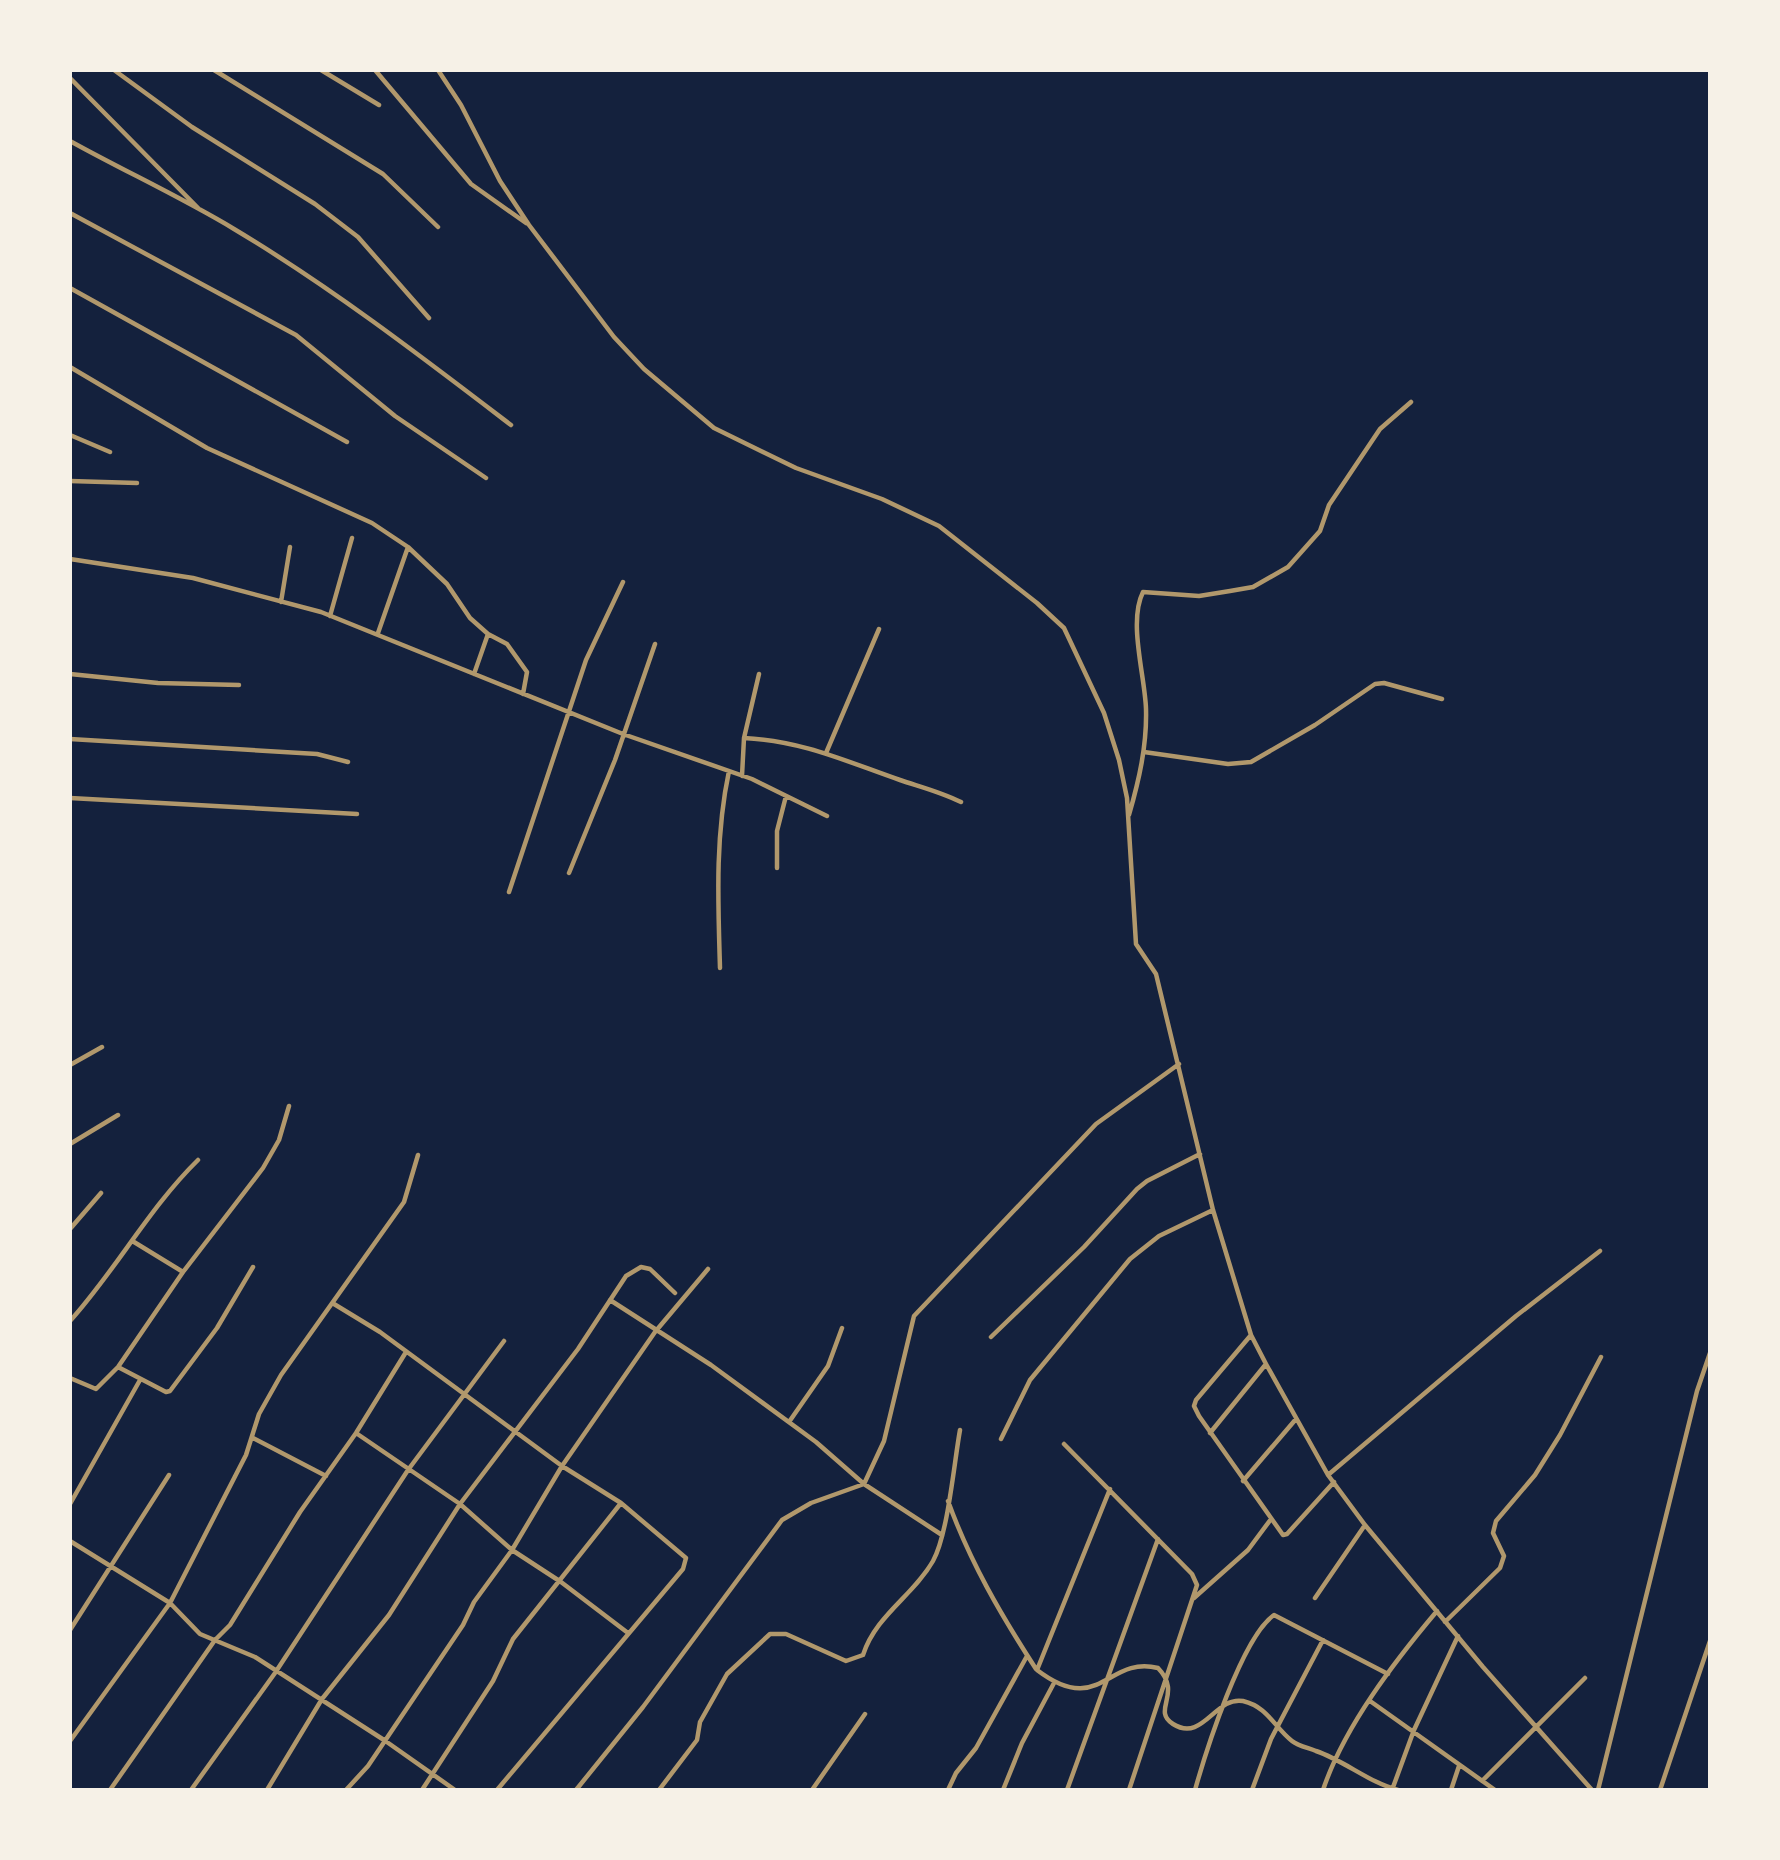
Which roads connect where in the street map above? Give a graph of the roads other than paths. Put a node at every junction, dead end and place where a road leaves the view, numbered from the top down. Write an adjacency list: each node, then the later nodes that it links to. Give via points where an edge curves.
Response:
1 (114, 70): 14 (street, via 358,237)
2 (214, 70): 12 (street, via 383,174)
3 (321, 70): 7 (street)
4 (375, 70): 11 (street, via 471,184)
5 (438, 70): 11 (street)
6 (70, 78): 9 (street)
7 (379, 105)
8 (70, 141): 9 (street)
9 (202, 212): 17 (street, via 278,256)
10 (70, 213): 21 (street, via 296,335 395,416)
11 (529, 225): 55 (street, via 614,337 714,428 796,468 918,514 1053,616 1069,638 1104,713 1119,760)
12 (438, 227)
13 (70, 288): 19 (street)
14 (429, 318)
15 (70, 367): 26 (street, via 207,449 372,523)
16 (1411, 402): 45 (street, via 1380,429 1329,505 1320,531 1288,567 1253,587 1230,591 1199,596 1143,592 1138,634 1146,711)
17 (511, 425)
18 (70, 435): 20 (street)
19 (347, 442)
20 (110, 452)
21 (486, 478)
22 (70, 481): 23 (street)
23 (137, 483)
24 (352, 538): 30 (street)
25 (290, 547): 29 (street)
26 (408, 547): 32 (street); 33 (street, via 447,584 470,618)
27 (70, 559): 29 (street, via 193,578)
28 (623, 582): 41 (street, via 586,660)
29 (281, 602): 30 (street)
30 (330, 616): 32 (street)
31 (879, 629): 46 (street)
32 (378, 633): 36 (street)
33 (488, 634): 36 (street); 39 (street, via 504,641 524,667 528,676)
34 (655, 644): 42 (street)
35 (70, 674): 38 (street)
36 (474, 674): 39 (street)
37 (759, 674): 43 (street)
38 (239, 685)
39 (523, 694): 41 (street)
40 (1442, 699): 45 (street, via 1375,684 1251,762 1228,764)
41 (568, 712): 42 (street); 58 (street)
42 (623, 734): 48 (street); 57 (street)
43 (744, 738): 46 (street, via 782,740); 49 (street)
44 (70, 739): 47 (street, via 317,754)
45 (1144, 752): 55 (street)
46 (826, 753): 52 (street)
47 (348, 762)
48 (729, 771): 49 (street); 59 (street, via 717,862)
49 (742, 776): 50 (street)
50 (786, 796): 54 (street); 56 (street, via 777,831)
51 (70, 798): 53 (street)
52 (961, 803)
53 (357, 814)
54 (827, 816)
55 (1128, 820): 61 (street, via 1136,944 1156,974)
56 (777, 868)
57 (569, 873)
58 (509, 892)
59 (720, 968)
60 (102, 1047): 62 (street)
61 (1179, 1063): 66 (street); 110 (street, via 1096,1124 914,1316 884,1441)
62 (70, 1065)
63 (289, 1106): 76 (street, via 279,1140 263,1168)
64 (118, 1115): 65 (street)
65 (70, 1144)
66 (1200, 1154): 70 (street); 84 (street, via 1137,1189)
67 (418, 1155): 79 (street, via 404,1202)
68 (198, 1160): 72 (street, via 165,1194)
69 (101, 1192): 71 (street)
70 (1213, 1210): 83 (street); 101 (street, via 1159,1236 1130,1259 1030,1380)
71 (70, 1229)
72 (134, 1242): 76 (street); 80 (street)
73 (1600, 1251): 106 (street)
74 (253, 1267): 92 (street, via 217,1328 170,1391)
75 (708, 1269): 82 (street)
76 (183, 1272): 90 (street)
77 (675, 1293): 78 (street, via 650,1269 641,1267 626,1276)
78 (610, 1300): 82 (street); 96 (street)
79 (334, 1304): 86 (street); 100 (street, via 282,1375 254,1424)
80 (70, 1321)
81 (842, 1328): 95 (street, via 828,1366)
82 (655, 1332): 95 (street, via 712,1366); 103 (street)
83 (1251, 1335): 89 (street); 99 (street, via 1196,1400 1196,1411)
84 (991, 1337)
85 (504, 1341): 93 (street)
86 (405, 1352): 93 (street); 98 (street)
87 (1710, 1353): 179 (street)
88 (1601, 1357): 128 (street, via 1535,1475 1496,1521 1493,1533 1504,1556 1500,1568)
89 (1266, 1364): 94 (street); 99 (street)
90 (118, 1367): 91 (street, via 96,1389); 92 (street)
91 (70, 1378)
92 (140, 1380): 114 (street)
93 (463, 1395): 96 (street); 104 (street)
94 (1296, 1419): 106 (street); 108 (street)
95 (789, 1422): 110 (street)
96 (516, 1430): 103 (street); 115 (street)
97 (960, 1430): 112 (street)
98 (356, 1433): 104 (street); 107 (street)
99 (1210, 1433): 108 (street)
100 (253, 1438): 107 (street); 126 (street)
101 (1001, 1438)
102 (1064, 1444): 111 (street)
103 (562, 1466): 113 (street); 121 (street)
104 (408, 1470): 115 (street); 137 (street)
105 (169, 1475): 122 (street)
106 (1328, 1475): 109 (street)
107 (326, 1476): 132 (street, via 230,1625)
108 (1244, 1481): 116 (street)
109 (1334, 1482): 116 (street, via 1287,1534); 117 (street)
110 (864, 1484): 118 (street); 164 (street, via 811,1503 782,1520)
111 (1110, 1489): 119 (street); 136 (street)
112 (947, 1499): 118 (street); 135 (street, via 993,1604)
113 (621, 1503): 123 (street); 130 (street, via 686,1558 683,1570)
114 (70, 1504)
115 (460, 1504): 121 (street); 143 (street, via 389,1615)
116 (1271, 1519): 125 (street, via 1248,1550)
117 (1365, 1525): 124 (street); 127 (street)
118 (942, 1535): 165 (street, via 933,1562 874,1628 863,1655 855,1660 835,1658 780,1632 752,1648 727,1674 699,1722 697,1740)
119 (1158, 1539): 125 (street, via 1196,1580); 142 (street)
120 (70, 1541): 122 (street)
121 (512, 1550): 123 (street); 150 (street)
122 (112, 1567): 126 (street); 129 (street)
123 (561, 1582): 130 (street); 154 (street, via 513,1639 493,1681)
124 (1315, 1598)
125 (1193, 1599): 139 (street)
126 (170, 1603): 132 (street, via 192,1629); 151 (street)
127 (1437, 1611): 128 (street); 138 (street)
128 (1445, 1622): 131 (street)
129 (70, 1630)
130 (628, 1633): 163 (street)
131 (1458, 1636): 147 (street); 149 (street)
132 (215, 1640): 137 (street, via 240,1649); 157 (street)
133 (1323, 1640): 138 (street); 145 (street, via 1274,1615 1265,1623); 148 (street)
134 (1710, 1641): 180 (street)
135 (1027, 1656): 136 (street); 167 (street)
136 (1037, 1670): 141 (street)
137 (275, 1673): 143 (street); 158 (street)
138 (1388, 1674): 144 (street)
139 (1167, 1678): 142 (street, via 1147,1665 1118,1672); 145 (street, via 1164,1711 1177,1726 1192,1728 1206,1723); 170 (street)
140 (1585, 1678): 147 (street)
141 (1054, 1683): 142 (street, via 1080,1688); 168 (street)
142 (1104, 1684): 169 (street)
143 (322, 1699): 150 (street); 159 (street)
144 (1370, 1701): 149 (street); 152 (street)
145 (1223, 1704): 148 (street, via 1252,1704); 171 (street)
146 (865, 1714): 166 (street)
147 (1537, 1724): 155 (street); 156 (street)
148 (1279, 1727): 152 (street, via 1292,1742); 172 (street)
149 (1415, 1730): 153 (street); 174 (street)
150 (384, 1740): 154 (street); 160 (street)
151 (70, 1741)
152 (1336, 1758): 173 (street); 174 (street)
153 (1459, 1766): 155 (street); 175 (street)
154 (432, 1776): 161 (street); 162 (street)
155 (1482, 1781): 176 (street)
156 (1586, 1783): 177 (street); 178 (street)
157 (110, 1790)
158 (191, 1790)
159 (267, 1790)
160 (346, 1790)
161 (422, 1790)
162 (455, 1790)
163 (497, 1790)
164 (576, 1790)
165 (659, 1790)
166 (812, 1790)
167 (948, 1790)
168 (1003, 1790)
169 (1068, 1790)
170 (1129, 1790)
171 (1195, 1790)
172 (1252, 1790)
173 (1323, 1790)
174 (1394, 1790)
175 (1451, 1790)
176 (1495, 1790)
177 (1583, 1790)
178 (1592, 1790)
179 (1598, 1790)
180 (1660, 1790)

